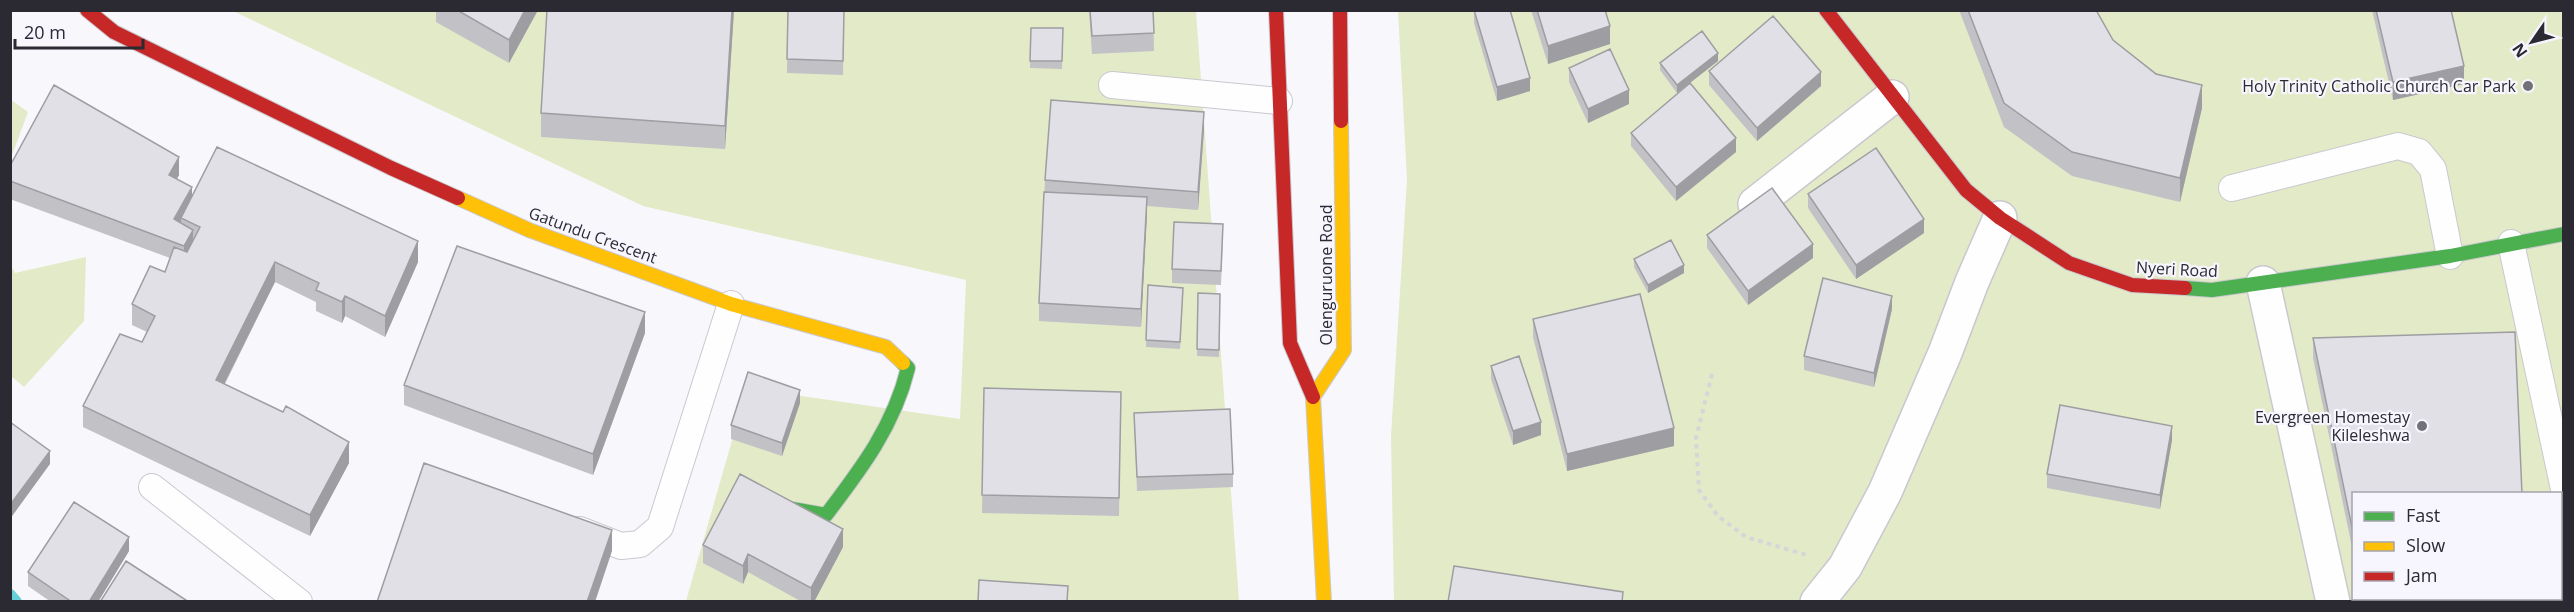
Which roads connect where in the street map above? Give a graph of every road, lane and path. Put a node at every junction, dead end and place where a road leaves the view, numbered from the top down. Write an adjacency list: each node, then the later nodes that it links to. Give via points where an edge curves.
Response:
1 (87, 10): 15 (street, Gatundu Crescent, via 114,32 390,168 529,230)
2 (1276, 10): 7 (street)
3 (1340, 10): 17 (street, Olenguruone Road, via 1344,350)
4 (1826, 10): 6 (street, Nyeri Road)
5 (1112, 85): 7 (lane)
6 (1892, 97): 9 (street); 10 (street, Nyeri Road, via 1966,190)
7 (1280, 101): 17 (street, via 1290,343)
8 (2232, 188): 13 (lane, via 2398,146 2419,152 2433,169)
9 (1755, 204)
10 (2000, 218): 14 (street, Nyeri Road, via 2069,263 2132,285 2212,290); 22 (street, via 1898,460)
11 (2563, 240): 12 (street, Nyeri Road)
12 (2511, 243): 13 (street, Nyeri Road); 19 (lane)
13 (2450, 256): 14 (street, Nyeri Road)
14 (2263, 283): 26 (street)
15 (731, 304): 20 (street, Gatundu Crescent, via 886,346 908,368 904,391 881,442 826,515); 21 (lane, via 660,527 640,544 621,546)
16 (1712, 374): 22 (path, via 1696,438 1699,490 1718,516 1746,537)
17 (1313, 397): 24 (street)
18 (152, 488): 23 (lane)
19 (2564, 489)
20 (787, 508)
21 (559, 522)
22 (1845, 567): 25 (street)
23 (298, 602)
24 (1324, 602)
25 (1817, 602)
26 (2332, 602)

